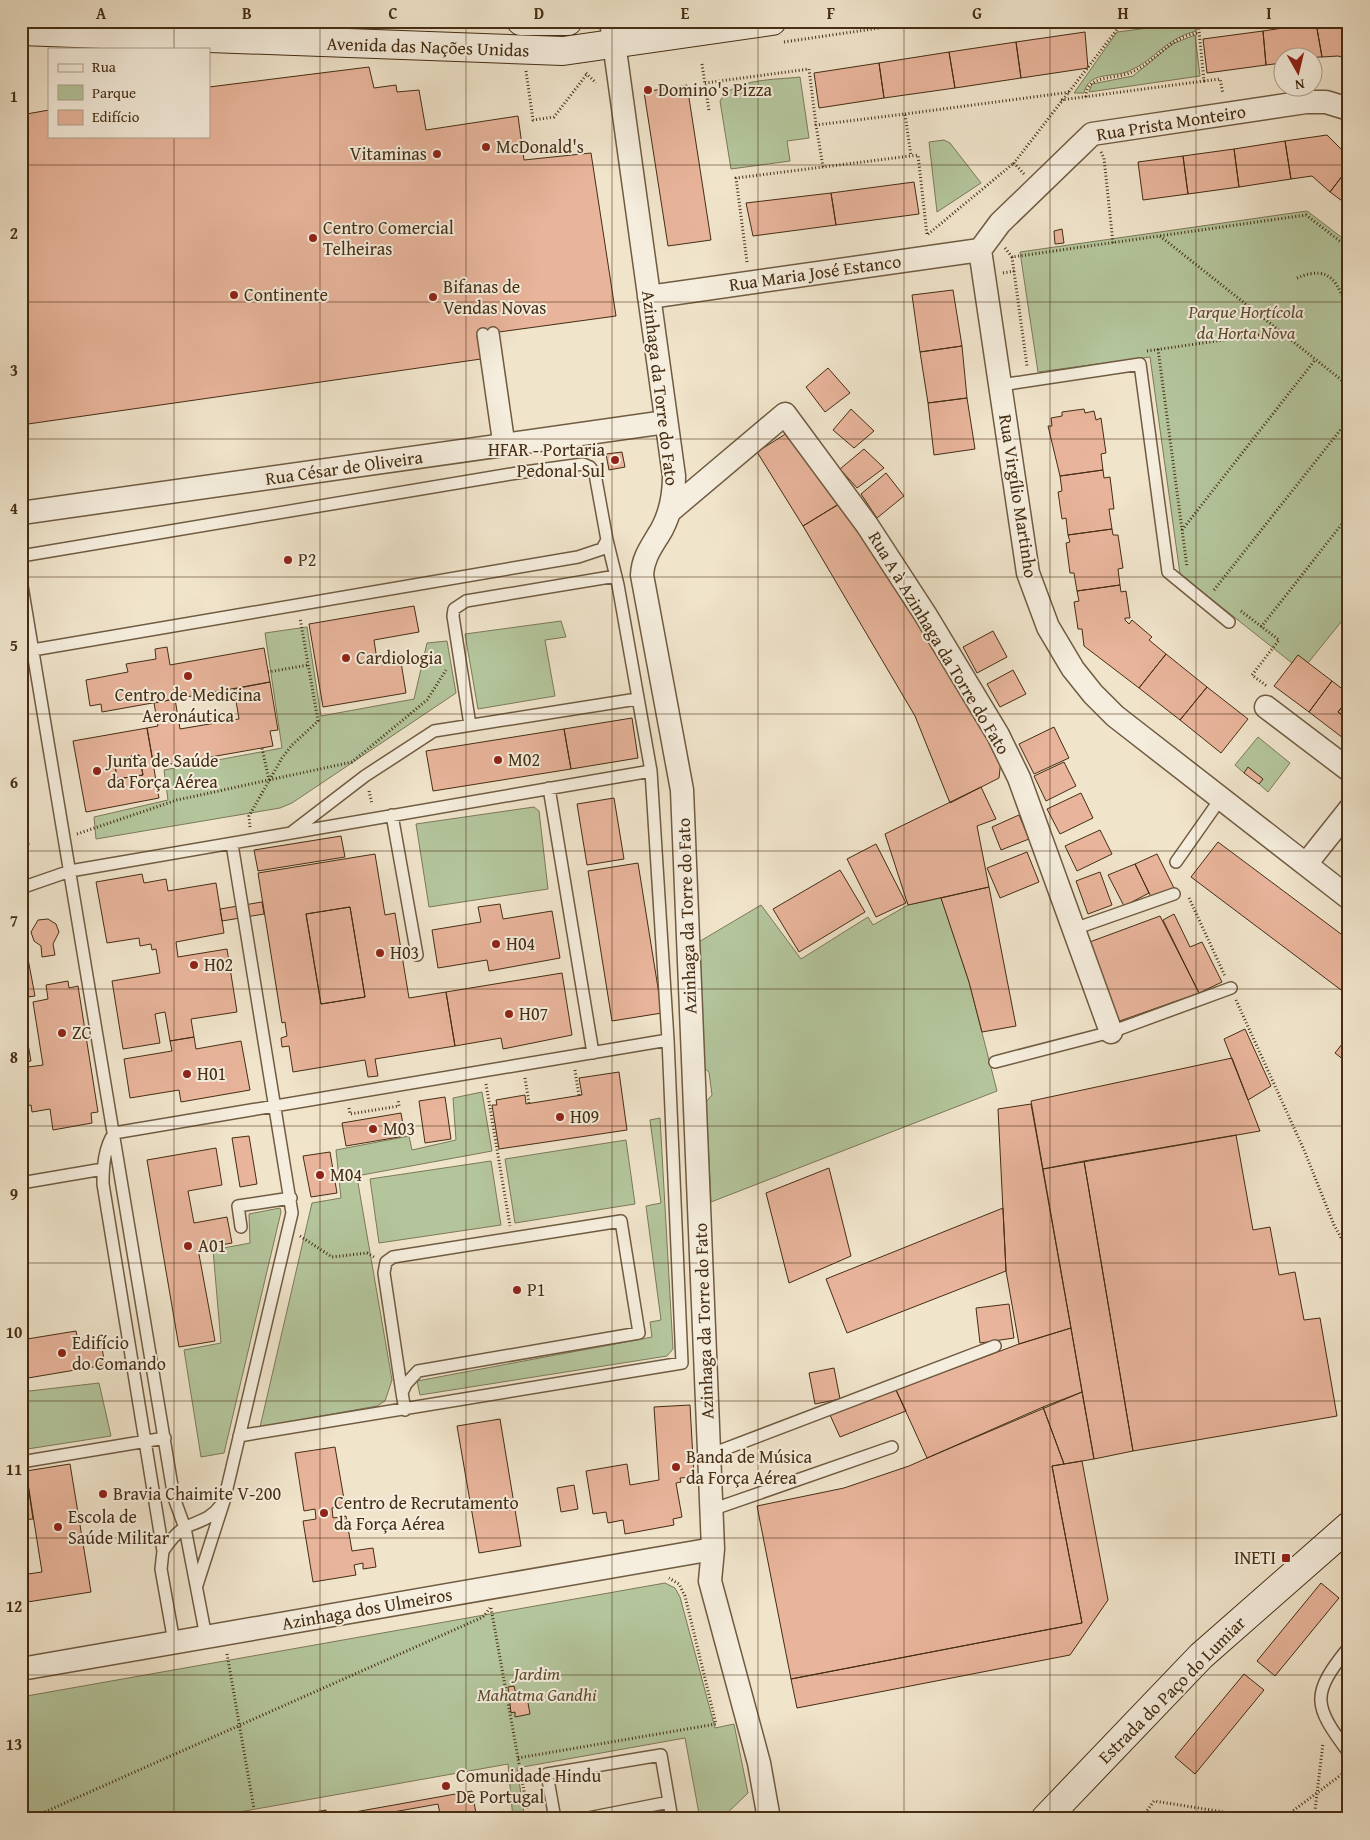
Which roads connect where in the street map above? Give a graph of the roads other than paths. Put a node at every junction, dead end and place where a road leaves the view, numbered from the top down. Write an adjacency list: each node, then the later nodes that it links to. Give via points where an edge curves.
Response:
1 (521, 21): 2 (main road, Avenida das Nações Unidas)
2 (568, 21)
3 (772, 21): 5 (main road, Avenida das Nações Unidas)
4 (21, 31): 6 (main road, Avenida das Nações Unidas)
5 (613, 33): 6 (main road, Avenida das Nações Unidas, via 563,51); 9 (street, Azinhaga da Torre do Fato)
6 (156, 43)
7 (1349, 110): 8 (street, Rua Prista Monteiro, via 1336,104 1316,102 1092,134 993,231)
8 (980, 250): 9 (street, Rua Maria José Estanco); 11 (street, Rua Virgílio Martinho)
9 (649, 297): 12 (street, Azinhaga da Torre do Fato)
10 (488, 334): 13 (lane)
11 (1001, 385): 20 (lane, via 1140,364 1168,572); 28 (street, Rua Virgílio Martinho, via 1028,573 1048,627 1092,694 1115,716)
12 (666, 422): 13 (street, Rua César de Oliveira); 14 (street, Azinhaga da Torre do Fato, via 674,476)
13 (504, 445): 15 (street, Rua César de Oliveira)
14 (670, 511): 39 (street, Rua A à Azinhaga da Torre do Fato, via 785,414 883,549 998,735 1019,778); 61 (street, Azinhaga da Torre do Fato, via 645,556 642,575 682,790)
15 (21, 513)
16 (607, 540): 17 (lane, via 595,474 583,464); 18 (lane); 21 (lane, via 602,550 578,557)
17 (21, 556)
18 (616, 576): 22 (lane); 24 (lane, via 466,601 454,609)
19 (21, 580): 21 (lane)
20 (1228, 622)
21 (27, 651): 35 (lane)
22 (637, 699): 24 (lane); 26 (lane)
23 (1270, 699): 25 (street)
24 (470, 725): 31 (lane, via 434,731 421,738)
25 (1349, 770)
26 (650, 771): 27 (lane); 43 (lane)
27 (549, 788): 30 (lane); 44 (lane)
28 (1221, 798): 33 (lane); 34 (street, Rua Virgílio Martinho)
29 (1349, 810): 34 (street)
30 (392, 815): 31 (lane); 40 (lane)
31 (290, 833): 32 (lane)
32 (232, 844): 35 (lane); 46 (lane)
33 (1176, 862)
34 (1306, 864): 38 (street, Rua Virgílio Martinho)
35 (70, 871): 36 (lane); 47 (lane)
36 (21, 888)
37 (1174, 894): 39 (lane)
38 (1349, 898)
39 (1074, 929): 42 (street, Rua A à Azinhaga da Torre do Fato)
40 (416, 955)
41 (1231, 988): 42 (lane)
42 (1111, 1032): 45 (lane)
43 (668, 1040): 44 (lane); 56 (lane, via 682,1363)
44 (593, 1053): 46 (lane)
45 (995, 1062)
46 (276, 1105): 47 (lane); 50 (lane)
47 (114, 1133): 48 (lane, via 108,1141); 52 (lane)
48 (103, 1169): 49 (lane); 53 (lane)
49 (21, 1183)
50 (291, 1198): 51 (lane, via 238,1206); 57 (lane, via 291,1225)
51 (241, 1228)
52 (144, 1306): 53 (lane); 58 (lane)
53 (124, 1309): 59 (lane)
54 (995, 1346): 61 (lane)
55 (402, 1394): 55 (lane, via 418,1371 638,1334 622,1221 393,1257 386,1262 384,1273); 56 (lane)
56 (404, 1410): 57 (lane)
57 (239, 1436): 63 (lane)
58 (165, 1438): 59 (lane); 66 (lane, via 174,1498)
59 (145, 1441): 62 (lane); 68 (lane)
60 (892, 1447): 64 (lane)
61 (709, 1456): 64 (street, Azinhaga da Torre do Fato)
62 (21, 1462)
63 (224, 1500): 66 (lane, via 215,1514); 69 (lane)
64 (711, 1510): 67 (street, Azinhaga da Torre do Fato)
65 (1349, 1526): 80 (main road, Estrada do Paço do Lumiar, via 1201,1656)
66 (185, 1528): 68 (lane); 69 (lane)
67 (713, 1549): 70 (street, Azinhaga dos Ulmeiros); 76 (street, Azinhaga da Torre do Fato, via 710,1581 759,1763)
68 (163, 1551): 71 (lane, via 161,1569)
69 (197, 1585): 70 (lane)
70 (206, 1637): 71 (street, Azinhaga dos Ulmeiros)
71 (174, 1642): 73 (street, Azinhaga dos Ulmeiros)
72 (1349, 1647): 74 (lane, via 1331,1669 1322,1694 1324,1717)
73 (21, 1669)
74 (1349, 1753)
75 (669, 1802): 77 (lane, via 661,1755 547,1774); 78 (lane); 79 (lane)
76 (765, 1816)
77 (555, 1819)
78 (583, 1819)
79 (672, 1819)
80 (1045, 1819)

